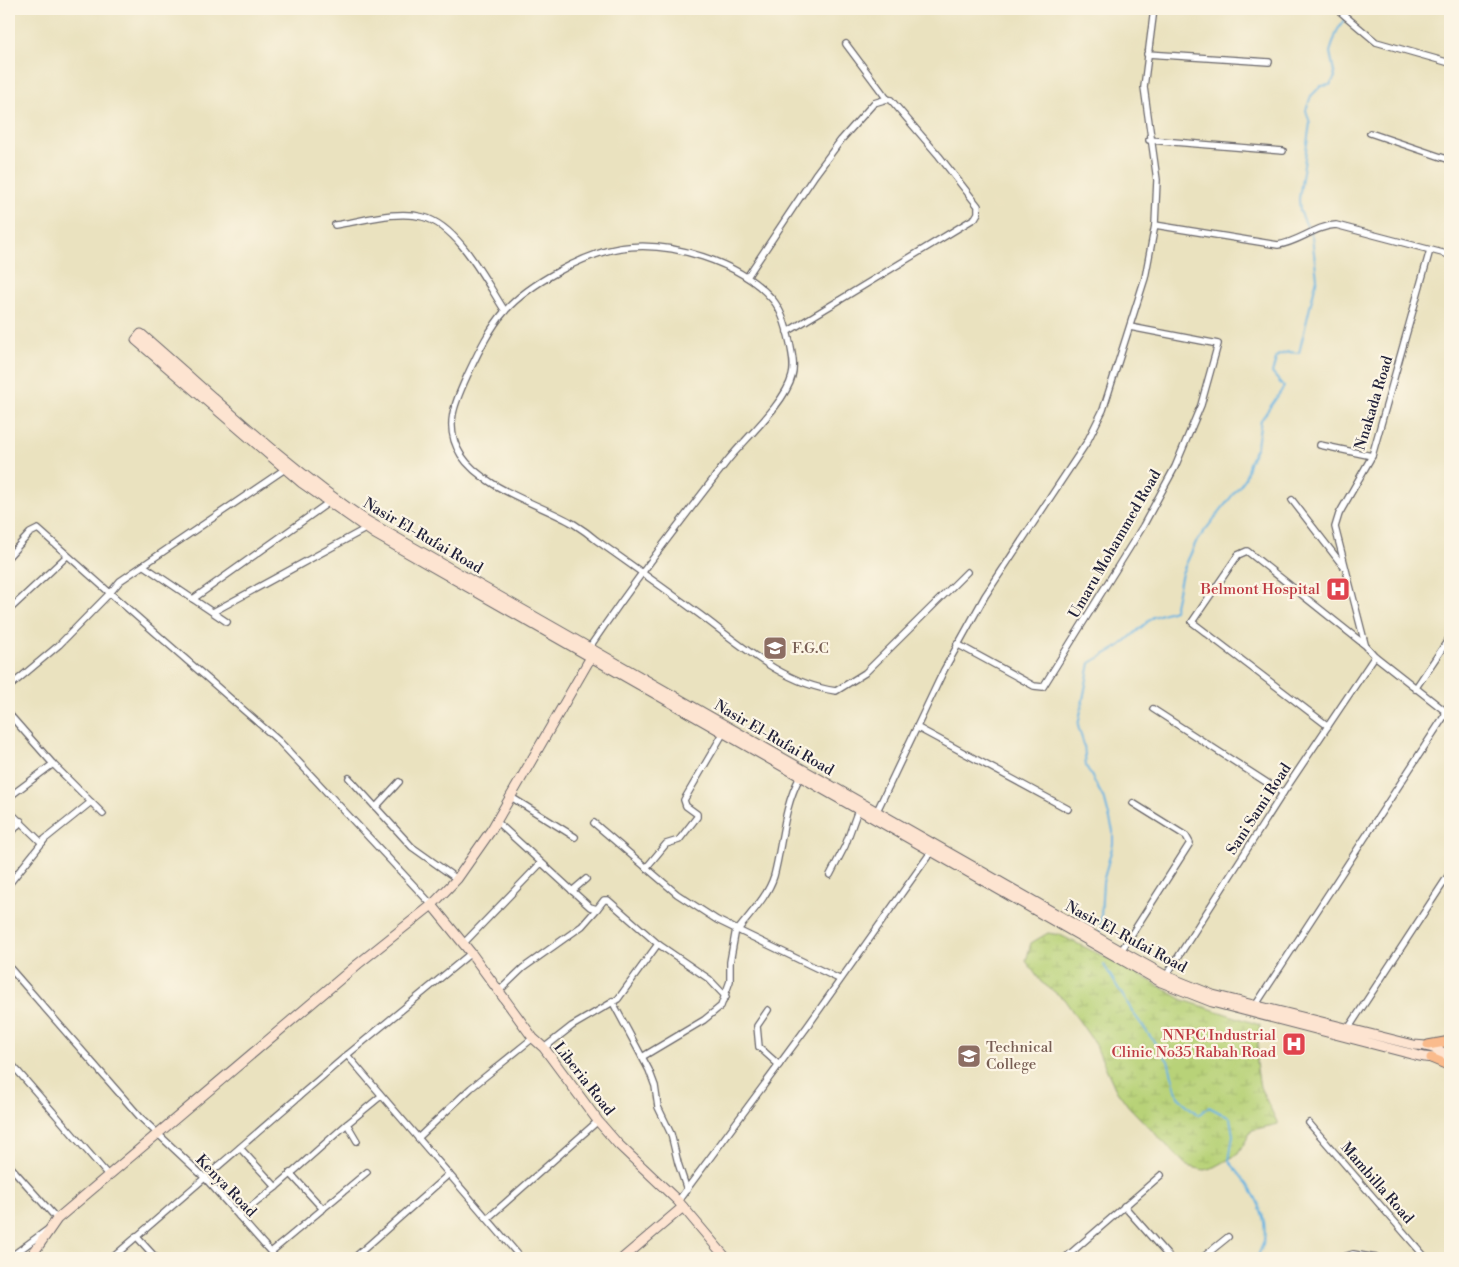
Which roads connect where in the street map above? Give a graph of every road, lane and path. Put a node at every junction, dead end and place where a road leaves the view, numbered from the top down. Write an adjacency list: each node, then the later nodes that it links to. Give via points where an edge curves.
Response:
1 (1154, 9): 4 (street)
2 (1337, 9): 6 (street, via 1381,45)
3 (846, 44): 7 (street)
4 (1147, 54): 5 (street); 9 (street, via 1144,87)
5 (1269, 62)
6 (1450, 62)
7 (887, 98): 16 (street, via 874,103 840,140); 19 (street, via 939,156 978,206 978,214)
8 (1370, 133): 11 (street)
9 (1149, 140): 10 (street); 13 (street, via 1157,180)
10 (1283, 151)
11 (1450, 160)
12 (335, 225): 17 (street, via 400,215 424,217 440,225 470,257)
13 (1155, 226): 14 (street, via 1278,245 1324,226 1336,225); 18 (street)
14 (1430, 250): 15 (street); 23 (street, Nnakada Road)
15 (1450, 255)
16 (747, 277): 17 (street, via 687,251 620,248 581,261 542,280); 19 (street, via 776,303)
17 (505, 311): 32 (street, via 478,353 456,399 450,422 462,456 478,474 575,524)
18 (1130, 327): 41 (street, via 1104,410 1087,442); 41 (street, Umaru Mohammed Road, via 1218,344 1201,404 1175,467 1143,526 1043,687 1034,686)
19 (787, 332): 32 (street, via 793,374 786,391)
20 (141, 334): 21 (main road, via 136,340)
21 (216, 404): 24 (main road, Nasir El-Rufai Road); 34 (main road, Nasir El-Rufai Road, via 324,492)
22 (1320, 445): 23 (street)
23 (1372, 456): 31 (street, Nnakada Road, via 1335,526)
24 (285, 469): 26 (main road, Nasir El-Rufai Road); 30 (street)
25 (1292, 500): 31 (street)
26 (328, 503): 27 (main road, Nasir El-Rufai Road); 36 (street)
27 (367, 528): 34 (main road, Nasir El-Rufai Road); 38 (street)
28 (9, 556): 29 (street, via 38,529)
29 (67, 556): 35 (street); 37 (street)
30 (144, 566): 35 (street, via 120,581); 36 (street)
31 (1346, 569): 42 (street, Nnakada Road)
32 (641, 572): 33 (street, via 767,664 814,688 836,691 864,673); 43 (street)
33 (967, 572)
34 (450, 573): 43 (main road, Nasir El-Rufai Road)
35 (110, 593): 45 (street, via 59,644); 83 (street, via 278,741)
36 (193, 599): 38 (street)
37 (9, 610)
38 (213, 612): 39 (street)
39 (227, 622)
40 (1450, 636): 46 (street)
41 (957, 644): 51 (street)
42 (1365, 645): 44 (street); 50 (street, via 1247,551 1238,555 1192,622)
43 (590, 652): 47 (main road, Nasir El-Rufai Road); 59 (main road)
44 (1375, 656): 46 (street); 50 (street, Sani Sami Road)
45 (9, 687)
46 (1415, 689): 97 (street, via 1444,708 1445,715)
47 (683, 705): 52 (main road, Nasir El-Rufai Road); 54 (main road, Nasir El-Rufai Road)
48 (1153, 709): 57 (street)
49 (9, 714): 53 (street)
50 (1328, 726): 57 (street, Sani Sami Road)
51 (918, 728): 63 (street); 66 (street)
52 (724, 732): 54 (main road, Nasir El-Rufai Road); 76 (street, via 684,800 697,817 679,840 666,844)
53 (54, 764): 58 (street); 60 (street)
54 (798, 773): 64 (main road, Nasir El-Rufai Road); 66 (main road, Nasir El-Rufai Road); 86 (street, via 790,795 774,877)
55 (349, 778): 62 (street)
56 (399, 782): 62 (street)
57 (1283, 794): 92 (street, Sani Sami Road)
58 (9, 797)
59 (511, 797): 69 (main road); 72 (street)
60 (91, 802): 67 (street); 73 (street)
61 (1133, 804): 89 (street, via 1186,836 1190,844)
62 (376, 807): 79 (street, via 412,847)
63 (1068, 809)
64 (858, 810): 74 (main road, Nasir El-Rufai Road); 77 (street)
65 (9, 811): 68 (street)
66 (876, 813): 85 (main road, Nasir El-Rufai Road)
67 (103, 814)
68 (21, 821): 71 (street); 73 (street)
69 (496, 821): 75 (street); 79 (main road)
70 (594, 823): 76 (street)
71 (9, 836)
72 (575, 837)
73 (42, 843): 81 (street)
74 (931, 852): 85 (main road, Nasir El-Rufai Road); 93 (street)
75 (541, 863): 82 (street); 87 (street)
76 (646, 868): 86 (street, via 677,894)
77 (830, 875)
78 (1450, 875): 99 (street)
79 (456, 879): 83 (main road)
80 (586, 879): 82 (street)
81 (9, 884)
82 (572, 891): 84 (street, via 590,907)
83 (432, 905): 87 (main road, Liberia Road); 115 (main road)
84 (597, 908): 88 (street, via 608,900); 94 (street, via 582,926 523,968)
85 (1061, 922): 89 (main road, Nasir El-Rufai Road); 107 (main road, Nasir El-Rufai Road, via 1161,982 1188,994 1279,1021)
86 (737, 930): 93 (street); 95 (street)
87 (463, 944): 90 (main road, Liberia Road)
88 (658, 944): 95 (street, via 709,979); 96 (street, via 624,993)
89 (1120, 951): 92 (main road, Nasir El-Rufai Road)
90 (471, 953): 94 (main road, Liberia Road); 105 (street)
91 (9, 968): 115 (street, Kenya Road)
92 (1166, 976): 97 (main road, Nasir El-Rufai Road, via 1213,995)
93 (839, 979): 109 (street)
94 (499, 991): 100 (main road, Liberia Road)
95 (726, 997): 106 (street, via 722,1006 704,1020)
96 (612, 1001): 103 (street); 106 (street)
97 (1255, 1006): 99 (main road, Nasir El-Rufai Road)
98 (768, 1010): 109 (street, via 757,1026 759,1047)
99 (1348, 1030): 102 (main road, Nasir El-Rufai Road, via 1414,1045)
100 (533, 1038): 103 (main road, Liberia Road); 116 (street, via 471,1088)
101 (1450, 1041): 102 (main road)
102 (1428, 1045): 104 (main road, Nasir El-Rufai Road)
103 (544, 1048): 112 (main road, Liberia Road)
104 (1450, 1054): 107 (main road, Nasir El-Rufai Road)
105 (347, 1055): 111 (street); 118 (street)
106 (642, 1057): 127 (street, via 655,1086 658,1107 671,1134)
107 (1431, 1058): 110 (main road)
108 (9, 1061): 124 (street)
109 (779, 1065): 127 (street)
110 (1450, 1066)
111 (381, 1096): 114 (street); 116 (street)
112 (598, 1121): 128 (main road, Liberia Road); 132 (street)
113 (1309, 1123): 154 (street, Mambilla Road)
114 (347, 1124): 117 (street); 121 (street)
115 (156, 1134): 124 (main road); 125 (street, Kenya Road)
116 (418, 1138): 122 (street)
117 (357, 1141)
118 (240, 1148): 125 (street); 126 (street)
119 (9, 1164): 133 (street)
120 (367, 1172): 130 (street)
121 (290, 1173): 126 (street); 130 (street)
122 (449, 1174): 132 (street); 144 (street)
123 (1161, 1174): 129 (street)
124 (108, 1175): 133 (main road)
125 (205, 1178): 131 (street, Kenya Road); 135 (street)
126 (276, 1188): 131 (street)
127 (688, 1190): 128 (street)
128 (681, 1204): 146 (main road); 147 (main road, Liberia Road)
129 (1124, 1206): 138 (street); 150 (street)
130 (323, 1210): 137 (street)
131 (239, 1216): 137 (street, Kenya Road)
132 (488, 1218): 145 (street)
133 (57, 1219): 134 (main road)
134 (48, 1229): 139 (street); 140 (main road)
135 (136, 1236): 141 (street); 142 (street)
136 (1228, 1237): 151 (street)
137 (271, 1252): 143 (street, Kenya Road)
138 (1072, 1252): 148 (street); 149 (street)
139 (10, 1258)
140 (30, 1258)
141 (112, 1258)
142 (156, 1258)
143 (276, 1258)
144 (354, 1258)
145 (521, 1258)
146 (623, 1258)
147 (726, 1258)
148 (1065, 1258)
149 (1078, 1258)
150 (1170, 1258)
151 (1202, 1258)
152 (1340, 1258): 153 (street, via 1352,1254)
153 (1377, 1258)
154 (1426, 1258)

